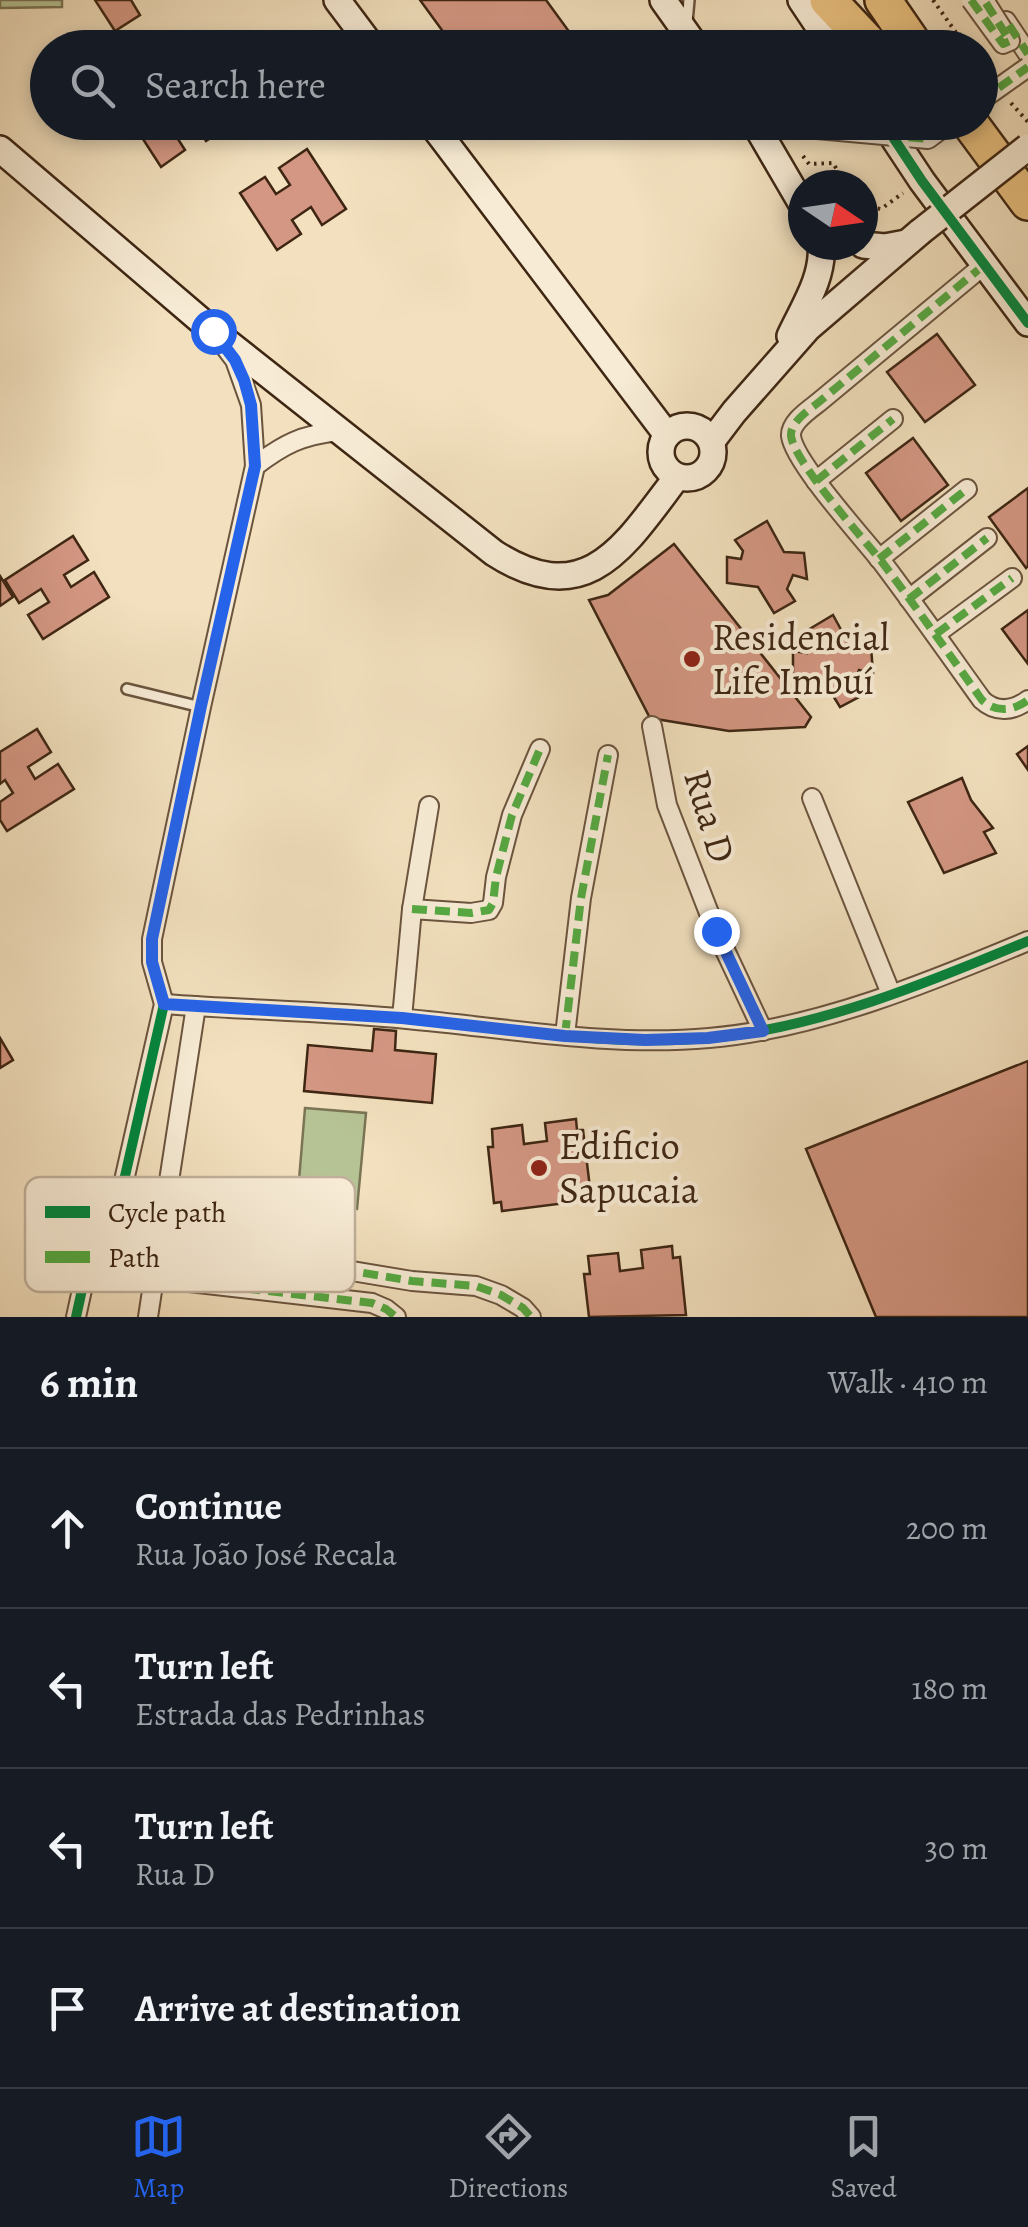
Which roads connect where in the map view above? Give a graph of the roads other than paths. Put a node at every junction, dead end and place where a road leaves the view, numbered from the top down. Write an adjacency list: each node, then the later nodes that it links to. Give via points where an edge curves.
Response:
1 (337, 0): 9 (street)
2 (663, 0): 10 (street)
3 (689, 0): 11 (lane)
4 (801, 0): 12 (street)
5 (828, 0): 13 (highway)
6 (883, 0): 14 (highway)
7 (978, 0): 15 (street, bridge)
8 (992, 0): 16 (street, bridge)
9 (360, 30)
10 (684, 30)
11 (690, 30)
12 (820, 30)
13 (856, 30)
14 (904, 30)
15 (1005, 40)
16 (1028, 54)
17 (1028, 67): 18 (street, bridge)
18 (998, 89)
19 (444, 140): 38 (street)
20 (765, 140): 27 (street)
21 (773, 140): 26 (street)
22 (895, 140): 32 (street)
23 (986, 140): 25 (highway)
24 (0, 149): 34 (street)
25 (1012, 154): 28 (highway); 29 (street, bridge)
26 (804, 170)
27 (788, 180)
28 (1028, 202)
29 (913, 237): 30 (street); 35 (street, via 808,328)
30 (878, 246)
31 (821, 260): 35 (street)
32 (984, 265): 33 (street); 42 (street, via 793,426 795,449)
33 (1028, 323)
34 (213, 331): 37 (street); 40 (street, via 244,380)
35 (774, 367): 39 (street)
36 (893, 419): 42 (street)
37 (338, 430): 40 (street, via 292,440); 41 (street, via 494,552 529,571 565,576 620,550 657,504)
38 (667, 435): 39 (street, via 683,426); 41 (street, via 661,450)
39 (706, 435): 41 (street, via 714,457 706,471 692,478)
40 (255, 466): 51 (street)
41 (671, 472)
42 (816, 481): 45 (street)
43 (967, 489): 45 (street)
44 (988, 538): 47 (street)
45 (879, 558): 47 (street)
46 (1012, 578): 48 (street)
47 (909, 598): 48 (street)
48 (936, 634): 50 (street, via 990,708 1008,710)
49 (127, 690): 51 (lane)
50 (1028, 700)
51 (201, 706): 60 (street, via 152,939)
52 (652, 726): 63 (street, Rua D, via 680,841)
53 (540, 749): 57 (street, via 512,815 489,910)
54 (608, 755): 64 (street, via 581,898)
55 (812, 798): 59 (street)
56 (429, 806): 57 (street)
57 (412, 908): 62 (street)
58 (1028, 941): 59 (street)
59 (891, 994): 63 (street)
60 (164, 1004): 61 (street); 65 (street)
61 (196, 1006): 62 (street); 66 (street)
62 (402, 1018): 64 (street)
63 (763, 1031): 64 (street, via 645,1040)
64 (565, 1036)
65 (126, 1177)
66 (169, 1177)
67 (355, 1273): 74 (street, via 476,1286)
68 (82, 1292): 71 (street)
69 (152, 1292): 72 (street)
70 (279, 1292): 73 (street, via 372,1303)
71 (76, 1317)
72 (148, 1317)
73 (396, 1317)
74 (531, 1317)

